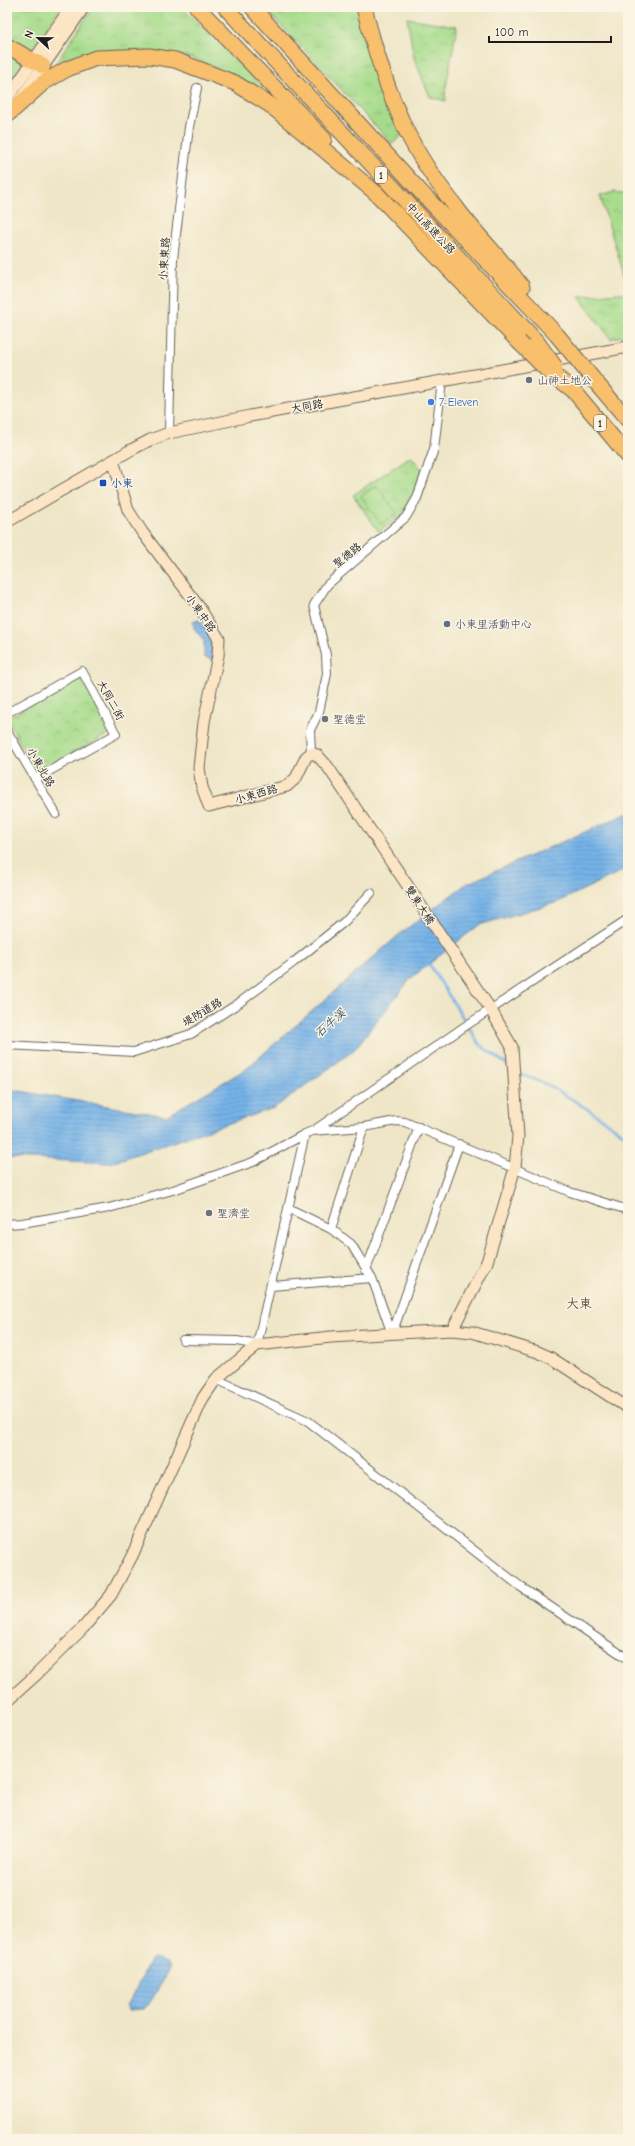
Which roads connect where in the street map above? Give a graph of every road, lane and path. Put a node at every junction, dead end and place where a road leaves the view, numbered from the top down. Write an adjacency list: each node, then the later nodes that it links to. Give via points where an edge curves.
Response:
1 (71, 7): 8 (street)
2 (84, 7): 8 (street)
3 (197, 7): 11 (highway)
4 (226, 7): 15 (highway, 中山高速公路 / 1, bridge, via 537,342)
5 (252, 7): 12 (highway, 中山高速公路 / 1, via 420,191)
6 (364, 7): 12 (highway, via 375,52 394,102 405,129 425,163 456,208 504,261)
7 (7, 46): 8 (highway)
8 (38, 64): 10 (street)
9 (197, 88): 17 (street, 小東東路, via 189,127 173,259)
10 (9, 110): 11 (highway, via 43,83 67,69 96,58 149,56 175,60 235,82 270,105)
11 (376, 193): 15 (highway, bridge, via 519,342 547,370)
12 (557, 335): 16 (highway, 中山高速公路 / 1, bridge)
13 (628, 347): 14 (street, 大同路)
14 (442, 381): 17 (street, 大同路); 23 (street, 聖德路, via 434,449 417,498 406,517 327,585 314,605 326,655 327,674 319,712 310,730)
15 (573, 390): 18 (highway, 中山高速公路 / 1)
16 (628, 420)
17 (169, 433): 19 (street, 大同路)
18 (628, 456)
19 (113, 460): 20 (street, 大同路); 25 (street, 小東中路, via 128,510 220,639 204,722 199,768)
20 (7, 522)
21 (7, 713): 24 (street, 大同二街, via 82,671 116,734)
22 (7, 731): 24 (street, 小東北路)
23 (311, 753): 25 (street, 小東西路, via 306,757 296,778 287,786); 29 (street, 雙東大橋, via 322,759)
24 (35, 779): 26 (street, 小東北路)
25 (209, 806)
26 (56, 814)
27 (371, 893): 30 (street, 堤防道路, via 344,922 294,962 191,1034 134,1052)
28 (628, 919): 29 (street)
29 (491, 1010): 33 (street); 35 (street, 雙東大橋, via 512,1047 518,1136)
30 (7, 1045)
31 (364, 1127): 32 (street, via 396,1121); 33 (street); 39 (street)
32 (419, 1127): 34 (street); 40 (street)
33 (308, 1132): 36 (street); 38 (street, via 253,1162 176,1189 109,1208)
34 (459, 1144): 35 (street); 44 (street)
35 (515, 1168): 37 (street, via 570,1192); 43 (street, 雙東大橋, via 487,1262)
36 (288, 1208): 39 (street); 42 (street)
37 (628, 1210)
38 (7, 1224)
39 (331, 1229): 40 (street, via 351,1244)
40 (366, 1270): 41 (street)
41 (372, 1278): 42 (street); 44 (street)
42 (271, 1286): 46 (street)
43 (452, 1330): 44 (street); 48 (street, via 472,1332 538,1352)
44 (392, 1334): 46 (street)
45 (183, 1340): 46 (street, via 237,1341)
46 (257, 1345): 47 (street)
47 (216, 1379): 49 (street, via 308,1421 521,1587); 50 (street, via 194,1415 132,1556 111,1594 83,1628)
48 (628, 1408)
49 (628, 1659)
50 (7, 1701)

